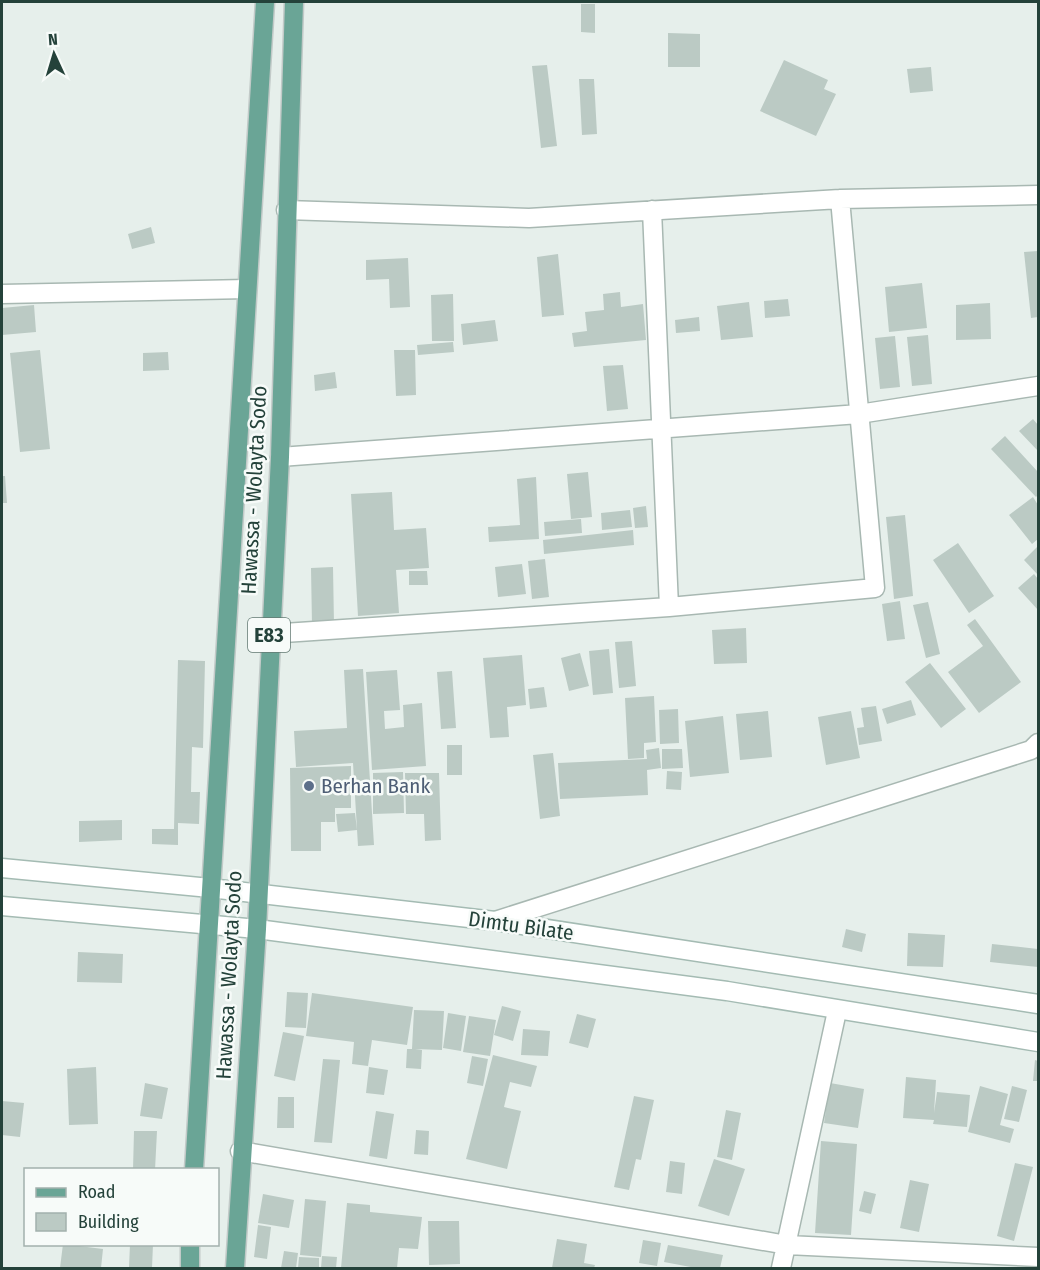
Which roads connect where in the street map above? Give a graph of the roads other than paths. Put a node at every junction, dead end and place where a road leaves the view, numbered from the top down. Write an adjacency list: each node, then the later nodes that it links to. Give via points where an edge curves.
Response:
1 (265, 2): 7 (main road, Hawassa - Wolayta Sodo / E83)
2 (294, 2): 5 (main road, Hawassa - Wolayta Sodo / E83)
3 (1038, 195): 4 (street)
4 (840, 199): 6 (street); 10 (street)
5 (286, 210): 6 (street, via 529,218); 12 (main road, Hawassa - Wolayta Sodo / E83)
6 (652, 210): 11 (street)
7 (247, 289): 8 (street); 17 (main road, Hawassa - Wolayta Sodo / E83)
8 (2, 294)
9 (1038, 386): 10 (street)
10 (859, 414): 11 (street); 13 (street, via 875,588)
11 (661, 428): 12 (street); 13 (street)
12 (280, 457): 14 (main road, Hawassa - Wolayta Sodo / E83)
13 (669, 607): 14 (street)
14 (269, 634): 18 (main road, Hawassa - Wolayta Sodo / E83)
15 (1038, 744): 20 (street, via 1020,754)
16 (2, 868): 17 (street, Dimtu Bilate)
17 (210, 888): 18 (street, Dimtu Bilate); 21 (main road, Hawassa - Wolayta Sodo / E83)
18 (256, 894): 20 (street, Dimtu Bilate); 22 (main road, Hawassa - Wolayta Sodo / E83)
19 (2, 906): 21 (street)
20 (495, 921): 23 (street, Dimtu Bilate)
21 (208, 924): 22 (street); 27 (main road, Hawassa - Wolayta Sodo / E83)
22 (257, 929): 24 (street, via 715,990); 26 (main road, Hawassa - Wolayta Sodo / E83)
23 (1038, 1004)
24 (837, 1011): 25 (street); 28 (street)
25 (1038, 1042)
26 (240, 1151): 28 (street); 32 (main road, Hawassa - Wolayta Sodo / E83)
27 (194, 1168)
28 (788, 1245): 30 (street); 33 (street)
29 (190, 1246): 31 (main road)
30 (1038, 1257)
31 (190, 1269)
32 (235, 1269)
33 (781, 1269)

